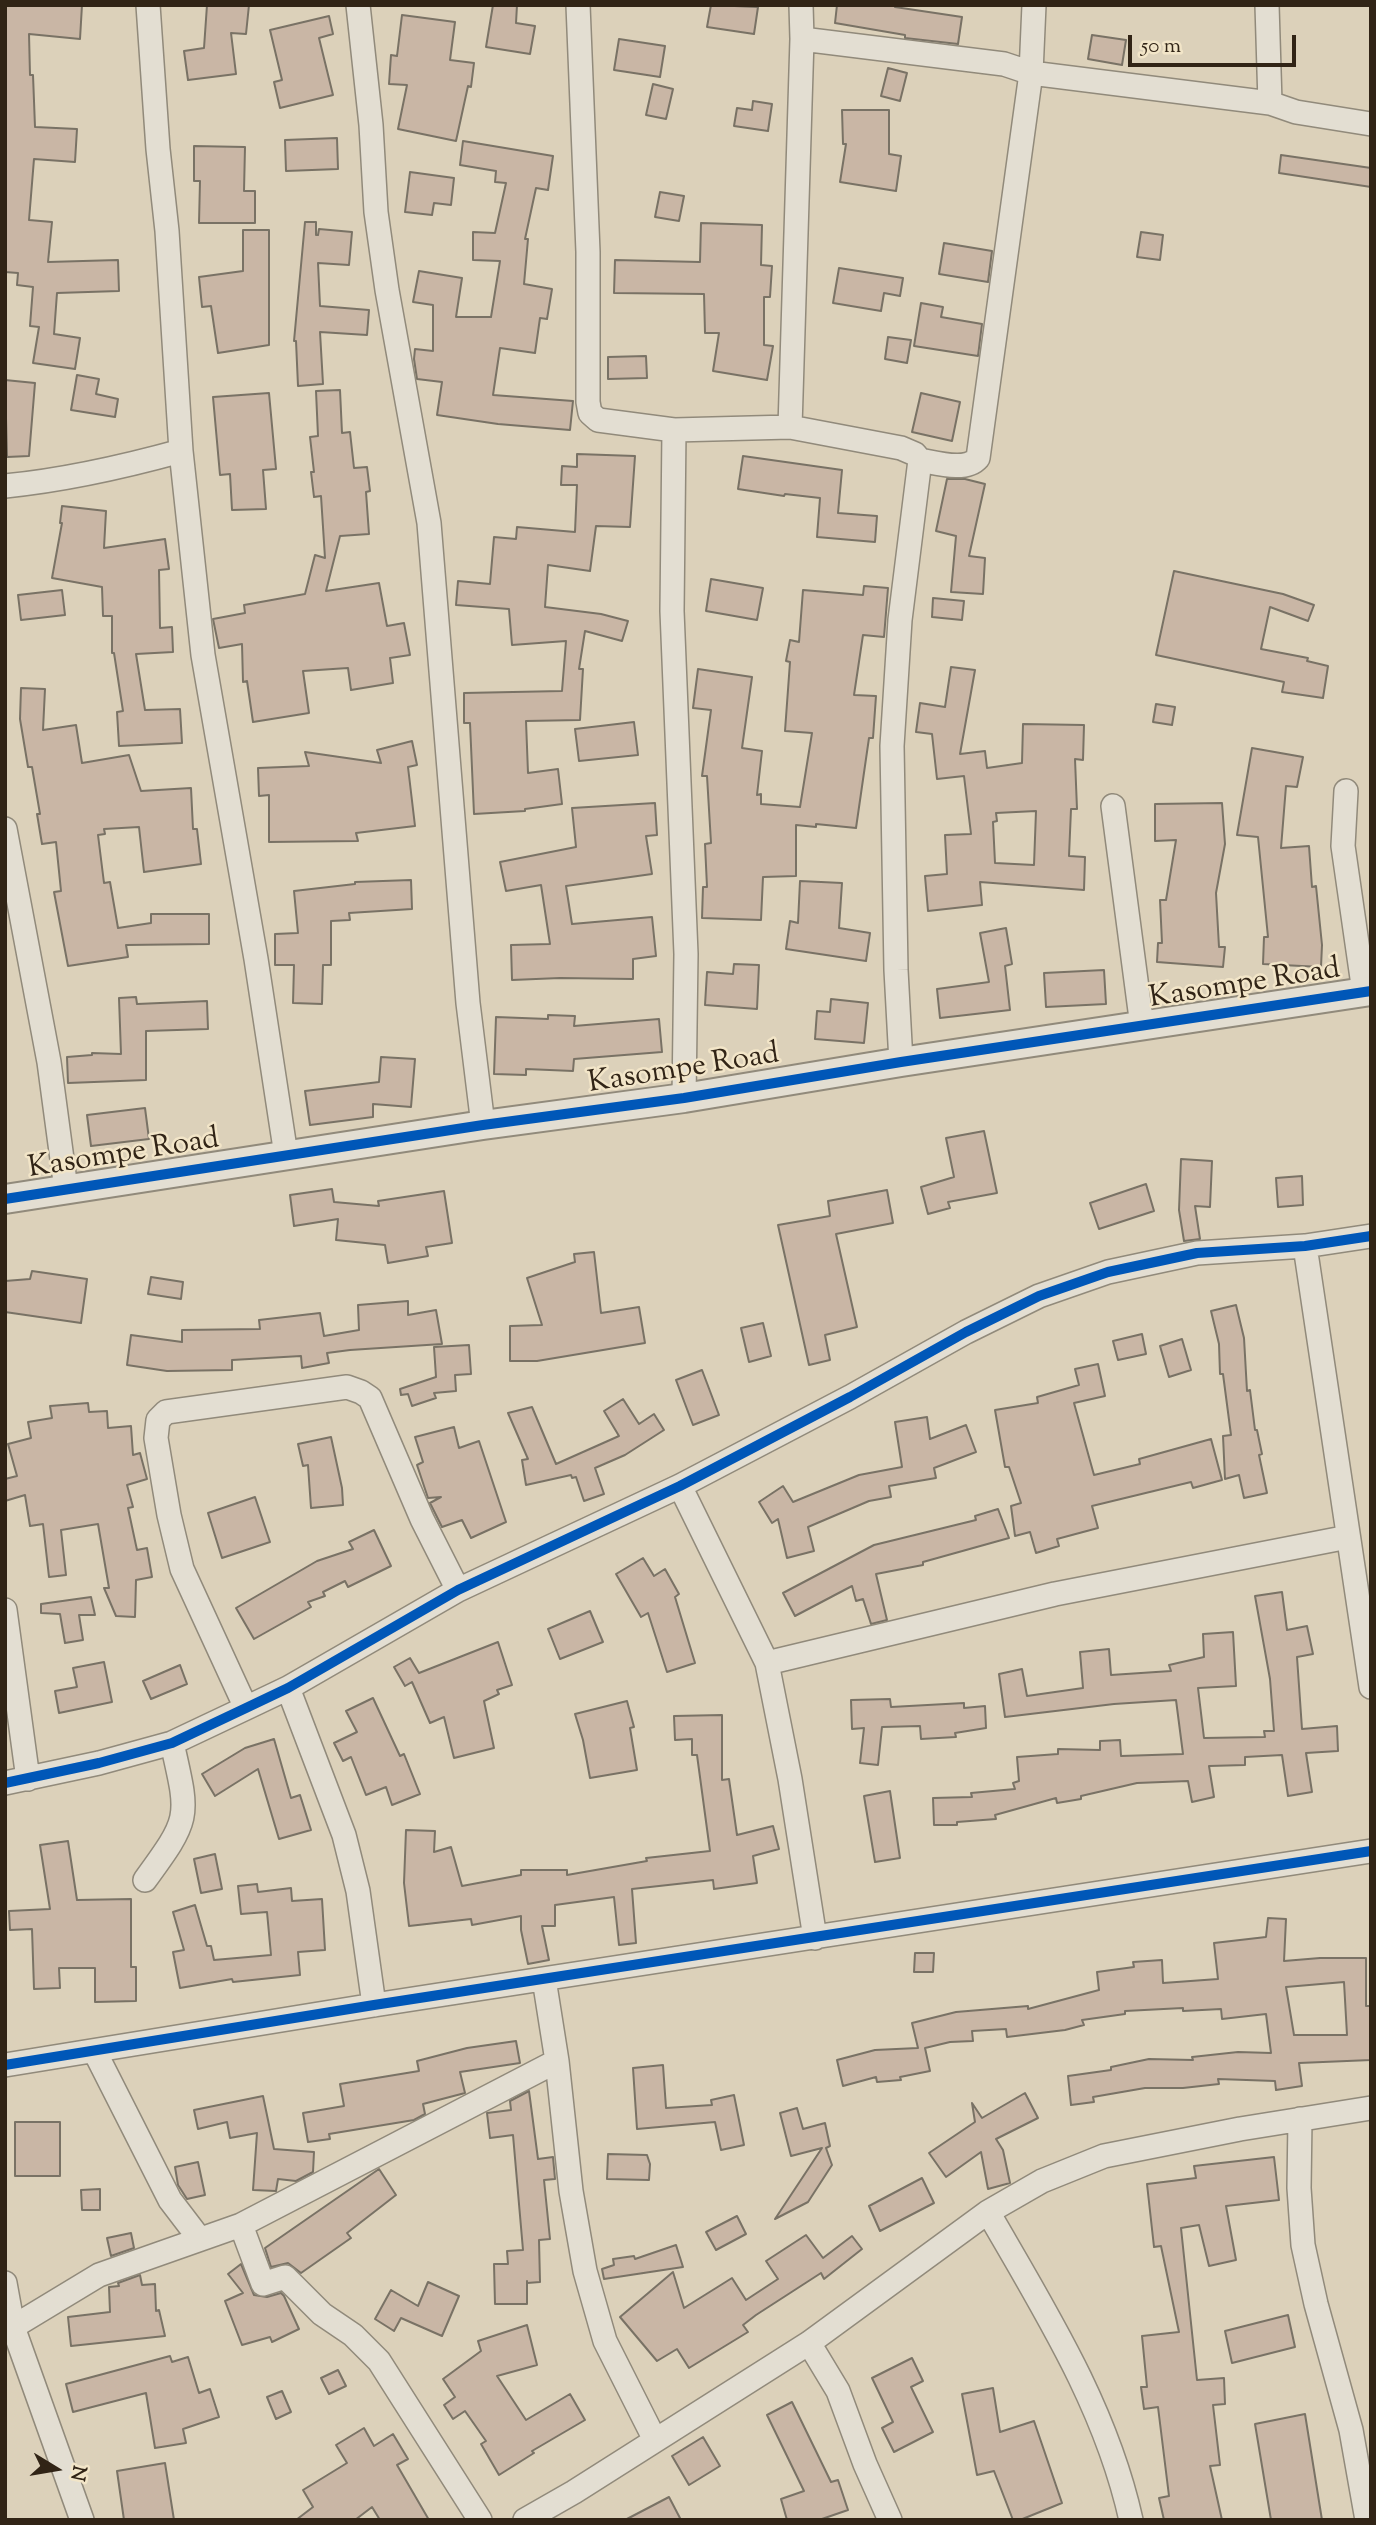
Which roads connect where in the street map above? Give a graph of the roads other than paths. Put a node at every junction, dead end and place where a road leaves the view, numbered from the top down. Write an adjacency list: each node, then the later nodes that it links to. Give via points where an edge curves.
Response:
1 (148, 5): 13 (street)
2 (358, 5): 23 (street, via 376,212 429,523 468,1003)
3 (578, 5): 12 (street, via 589,265 587,402 598,420)
4 (801, 5): 7 (street)
5 (1034, 5): 8 (street)
6 (1267, 5): 9 (street)
7 (803, 38): 8 (street, via 1004,64); 11 (street)
8 (1031, 73): 9 (street); 14 (street, via 978,458 966,466)
9 (1270, 103): 10 (street)
10 (1371, 124)
11 (790, 427): 12 (street); 14 (street, via 901,448)
12 (674, 430): 22 (street, via 672,611 686,954)
13 (181, 452): 15 (street, via 106,471); 24 (street, via 203,654)
14 (920, 460): 21 (street, via 892,746)
15 (5, 486)
16 (1346, 791): 19 (street, via 1343,846)
17 (1113, 806): 20 (street)
18 (5, 829): 25 (street, via 49,1062)
19 (1367, 992): 20 (street, Kasompe Road)
20 (1142, 1026): 21 (street, Kasompe Road)
21 (901, 1062): 22 (street, Kasompe Road)
22 (684, 1098): 23 (street, Kasompe Road)
23 (483, 1125): 24 (street, Kasompe Road)
24 (286, 1155): 25 (street, Kasompe Road)
25 (66, 1189): 26 (street, Kasompe Road)
26 (5, 1199)
27 (1371, 1236): 28 (street)
28 (1305, 1246): 29 (street, via 1197,1253 1108,1272 1039,1296); 30 (street)
29 (680, 1486): 31 (street); 33 (street)
30 (1348, 1537): 33 (street, via 1055,1594); 34 (street)
31 (458, 1590): 35 (street); 36 (street, via 370,1398 361,1392 347,1387 166,1412 158,1420 156,1438 182,1569)
32 (5, 1610): 38 (street)
33 (767, 1664): 41 (street)
34 (1371, 1687)
35 (288, 1688): 36 (street); 43 (street, via 344,1835 358,1891)
36 (246, 1708): 37 (street)
37 (172, 1743): 38 (street); 40 (street, via 184,1800 183,1818 176,1838)
38 (16, 1781)
39 (1371, 1852): 41 (street)
40 (145, 1880)
41 (816, 1938): 42 (street)
42 (544, 1979): 43 (street); 45 (street)
43 (374, 2005): 44 (street)
44 (95, 2052): 46 (street); 51 (street, via 170,2200)
45 (557, 2061): 50 (street); 55 (street, via 585,2271 605,2341)
46 (5, 2065)
47 (1371, 2108): 48 (street)
48 (1300, 2119): 49 (street, via 1104,2156 1042,2181); 61 (street, via 1303,2245 1351,2430)
49 (988, 2212): 54 (street); 60 (street, via 1069,2352 1100,2419)
50 (241, 2225): 51 (street); 57 (street, via 263,2284 285,2277 379,2361)
51 (199, 2238): 53 (street, via 99,2275)
52 (5, 2283): 53 (street)
53 (9, 2328): 56 (street)
54 (809, 2343): 55 (street); 59 (street, via 838,2391)
55 (655, 2440): 58 (street)
56 (82, 2520)
57 (480, 2520)
58 (525, 2520)
59 (890, 2520)
60 (1131, 2520)
61 (1367, 2520)

